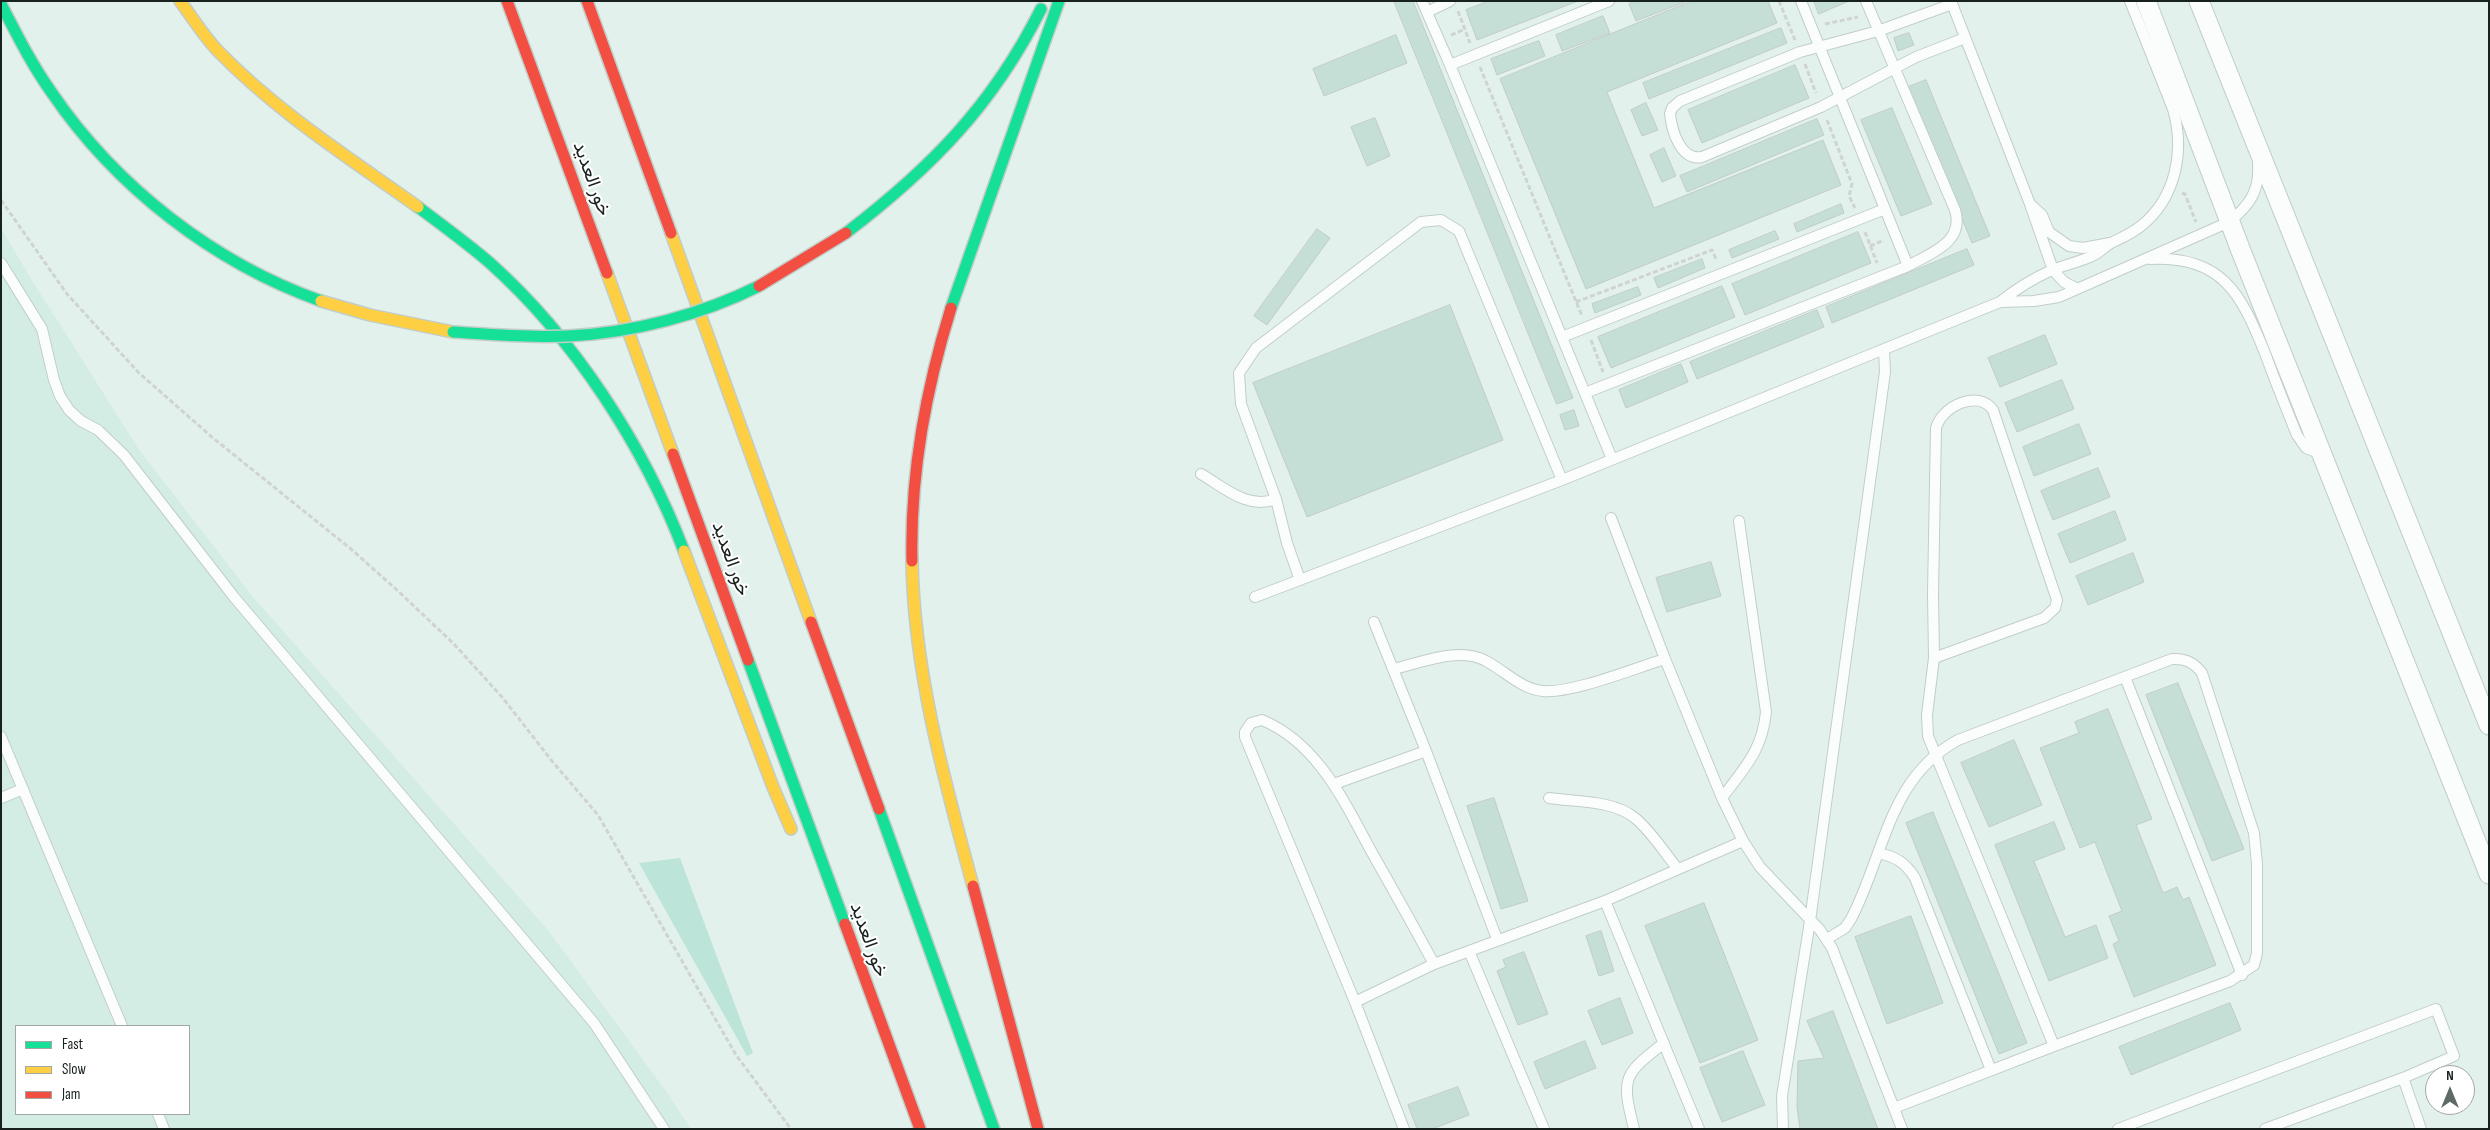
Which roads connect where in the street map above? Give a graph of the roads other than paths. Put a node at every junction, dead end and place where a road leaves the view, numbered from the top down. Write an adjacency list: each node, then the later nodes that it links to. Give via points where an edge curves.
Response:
1 (180, 1): 60 (highway, via 213,44 251,84 498,268 569,349 608,402 669,513 782,810)
2 (508, 1): 71 (highway, خور العديد)
3 (587, 1): 85 (highway)
4 (1044, 1): 15 (highway, bridge, via 1011,64 981,107 942,152 894,198 846,233 778,276 732,298 672,318 609,332 569,336 453,332 392,321 333,305 244,266 163,212 127,180 69,118 38,74)
5 (1059, 1): 86 (highway, via 949,312 933,368 920,427 911,532 916,647 927,709 944,784)
6 (1422, 1): 16 (lane)
7 (1450, 1): 16 (lane)
8 (1609, 1): 20 (lane)
9 (1801, 1): 19 (lane)
10 (1866, 1): 17 (lane)
11 (2130, 1): 27 (lane, via 2173,109 2179,145 2170,187 2154,213 2141,226)
12 (2146, 1): 26 (street)
13 (2199, 1): 23 (street)
14 (1951, 2): 17 (lane); 18 (lane)
15 (1, 4)
16 (1427, 12): 20 (lane)
17 (1878, 32): 19 (lane); 21 (lane)
18 (1965, 38): 21 (lane); 24 (lane)
19 (1819, 47): 22 (lane); 22 (lane, via 1675,104 1671,119 1682,150 1691,157 1702,157)
20 (1450, 65): 34 (lane)
21 (1893, 69): 22 (lane); 30 (lane, via 1958,218 1951,241)
22 (1840, 98): 25 (lane)
23 (2257, 146): 26 (lane, via 2259,175 2252,201); 51 (street)
24 (2030, 204): 27 (lane, via 2042,215 2049,232 2069,246 2083,248); 31 (lane)
25 (1885, 209): 30 (lane); 34 (lane)
26 (2230, 222): 28 (lane); 37 (street)
27 (2111, 243): 31 (lane, via 2093,256)
28 (2144, 260): 32 (lane); 37 (lane, via 2169,258 2184,261 2202,267 2232,286 2248,310 2297,435 2306,448)
29 (1, 263): 83 (lane, via 42,329 54,380 69,410 124,455 234,597 594,1023)
30 (1908, 266): 36 (lane)
31 (2053, 270): 32 (lane, via 2064,282); 33 (lane)
32 (2076, 288): 33 (lane, via 2046,300)
33 (2000, 302): 35 (lane)
34 (1562, 337): 36 (lane)
35 (1884, 349): 38 (lane); 67 (lane, via 1886,372)
36 (1585, 393): 38 (lane)
37 (2320, 454): 65 (street)
38 (1612, 459): 40 (lane)
39 (1201, 474): 41 (lane, via 1249,502 1266,503)
40 (1562, 480): 41 (lane, via 1459,231 1442,220 1432,219 1421,222 1256,348 1245,362 1239,373 1241,404); 44 (lane)
41 (1276, 499): 44 (lane)
42 (1611, 518): 48 (lane)
43 (1738, 521): 59 (lane, via 1766,712 1764,734 1756,752)
44 (1300, 580): 45 (lane)
45 (1255, 597)
46 (1374, 622): 49 (lane)
47 (1934, 658): 47 (lane, via 1936,428 1948,408 1985,402 1993,410 2058,600 2056,608 2044,618); 54 (lane, via 1926,725)
48 (1665, 659): 49 (lane, via 1559,692 1531,689 1486,661 1470,656 1447,657); 59 (lane)
49 (1393, 669): 53 (lane)
50 (2125, 677): 54 (lane, via 1958,740); 73 (lane); 73 (lane, via 2172,658 2181,658 2202,673 2254,833 2256,848 2257,954 2254,965)
51 (2489, 725)
52 (1, 737): 56 (lane)
53 (1426, 751): 55 (lane); 68 (lane)
54 (1934, 756): 62 (lane, via 1904,790); 77 (lane)
55 (1334, 784): 72 (lane); 74 (lane, via 1312,756 1280,729 1262,720 1247,726 1245,737)
56 (23, 789): 57 (lane); 75 (lane)
57 (1, 798)
58 (1549, 798): 63 (lane, via 1622,810 1639,822)
59 (1722, 798): 61 (lane)
60 (795, 836)
61 (1743, 841): 63 (lane); 67 (lane, via 1760,867)
62 (1878, 853): 69 (lane, via 1852,919); 78 (lane, via 1903,862 1914,878)
63 (1677, 868): 66 (lane)
64 (812, 870): 71 (highway)
65 (2489, 874)
66 (1604, 901): 68 (lane); 76 (lane)
67 (1810, 922): 69 (lane); 91 (lane, via 1782,1096)
68 (1497, 939): 70 (lane)
69 (1827, 939): 80 (lane)
70 (1469, 951): 72 (lane); 88 (lane)
71 (855, 954): 84 (highway, خور العديد)
72 (1434, 964): 74 (lane)
73 (2242, 975): 77 (lane)
74 (1355, 1002): 87 (lane)
75 (122, 1025)
76 (1664, 1042): 89 (lane, via 1635,1066 1626,1082); 90 (lane)
77 (2054, 1046): 78 (lane)
78 (1991, 1070): 80 (lane)
79 (2403, 1078): 93 (lane, via 2454,1056 2436,1009); 94 (lane); 95 (lane)
80 (1894, 1108): 92 (lane)
81 (158, 1115): 82 (lane)
82 (164, 1129)
83 (664, 1129)
84 (920, 1129)
85 (994, 1129)
86 (1038, 1129)
87 (1404, 1129)
88 (1544, 1129)
89 (1634, 1129)
90 (1700, 1129)
91 (1783, 1129)
92 (1902, 1129)
93 (2118, 1129)
94 (2265, 1129)
95 (2421, 1129)

